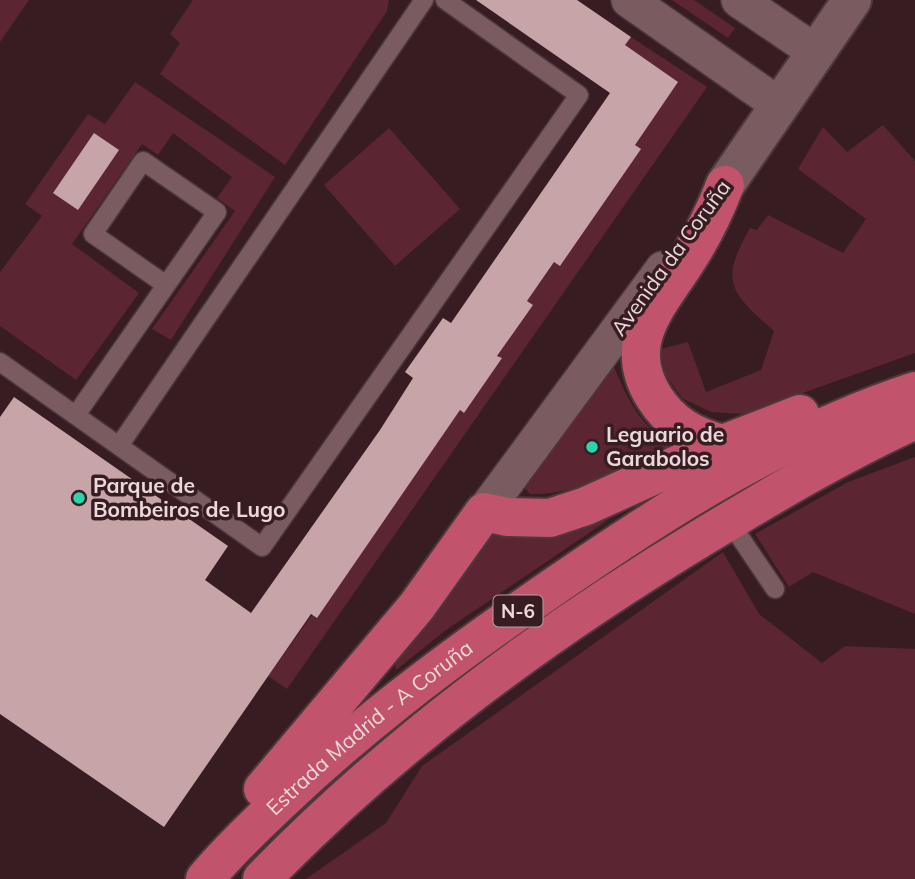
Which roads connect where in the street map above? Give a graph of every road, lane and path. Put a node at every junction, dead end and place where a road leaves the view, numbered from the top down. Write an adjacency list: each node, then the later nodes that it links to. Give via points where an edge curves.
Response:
1 (424, 0): 16 (lane)
2 (444, 0): 16 (lane, via 579,95 262,547)
3 (629, 0): 7 (street)
4 (739, 0): 6 (street)
5 (852, 0): 6 (street, Avenida da Coruña)
6 (814, 51): 7 (street, Avenida da Coruña)
7 (779, 105): 8 (street, Avenida da Coruña)
8 (725, 185): 15 (highway, via 712,219 656,305 643,333 640,354 647,385 663,411 682,429); 17 (street, Avenida da Coruña)
9 (166, 285): 9 (lane, via 217,212 143,161 93,234); 13 (lane)
10 (0, 362): 13 (lane)
11 (915, 391): 12 (highway, Estrada Madrid - A Coruña / N-6)
12 (864, 408): 15 (highway, via 832,407 799,414); 20 (highway, Estrada Madrid - A Coruña / N-6, via 788,444 631,533 413,685 333,751)
13 (76, 415): 16 (lane)
14 (915, 420): 18 (highway, Estrada Madrid - A Coruña / N-6)
15 (723, 444): 17 (highway, via 550,518)
16 (119, 446)
17 (484, 512): 20 (highway, N-6, via 417,606 264,787)
18 (729, 521): 19 (lane); 21 (highway, Estrada Madrid - A Coruña / N-6, via 555,630 470,692 373,771)
19 (775, 589)
20 (209, 875)
21 (262, 879)

